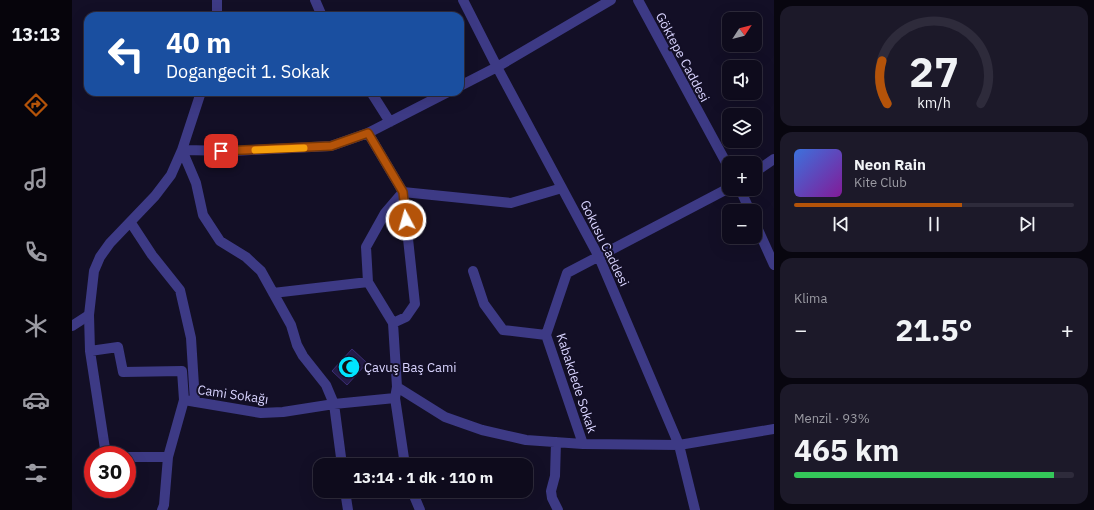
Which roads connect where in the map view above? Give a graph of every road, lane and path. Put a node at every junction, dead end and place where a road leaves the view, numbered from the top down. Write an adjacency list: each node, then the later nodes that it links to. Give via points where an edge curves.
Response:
1 (217, 0): 6 (street)
2 (315, 0): 7 (street)
3 (463, 0): 8 (street, Gokusu Caddesi)
4 (611, 0): 8 (street)
5 (638, 0): 16 (street, Göktepe Caddesi)
6 (217, 12)
7 (320, 12)
8 (497, 67): 9 (street); 19 (street, Gokusu Caddesi)
9 (464, 84)
10 (200, 96): 15 (street)
11 (374, 96): 13 (street)
12 (440, 96): 13 (street)
13 (390, 122): 14 (street)
14 (368, 133): 15 (street, via 331,146 310,148); 20 (street)
15 (182, 150): 22 (street, via 172,175); 28 (street, via 196,183 203,215 220,241 246,257 261,271)
16 (722, 156)
17 (774, 159): 18 (street)
18 (762, 167)
19 (562, 188): 20 (street, via 511,203); 24 (street, Gokusu Caddesi)
20 (403, 192): 27 (street, via 385,213 366,247); 30 (street, via 415,304 406,317)
21 (722, 192): 24 (street, Kabakdede Sokak)
22 (131, 223): 29 (street, via 110,243 100,257 94,271); 37 (street, via 180,290 191,338)
23 (762, 238): 25 (street)
24 (600, 256): 32 (street, Kabakdede Sokak, via 568,273); 42 (street, Gokusu Caddesi)
25 (774, 265)
26 (473, 271): 32 (street, via 484,304 503,330)
27 (368, 282): 28 (street); 30 (street)
28 (273, 292): 38 (street, via 291,325 297,345 326,385)
29 (90, 315): 31 (street); 33 (street)
30 (393, 323): 34 (street)
31 (72, 326)
32 (546, 335): 41 (street, Kabakdede Sokak)
33 (90, 351): 36 (street, Cami Sokağı, via 118,347 123,372 182,371); 43 (street)
34 (397, 387): 35 (street); 40 (street, via 445,417 482,430 526,440)
35 (395, 398): 38 (street, Cami Sokağı); 47 (street)
36 (184, 400): 37 (street, Cami Sokağı); 45 (street)
37 (195, 402): 38 (street, Cami Sokağı, via 261,413)
38 (334, 404): 46 (street)
39 (774, 429): 42 (street)
40 (556, 442): 41 (street); 53 (street, via 555,476 551,490)
41 (583, 444): 42 (street)
42 (678, 445): 54 (street, Gokusu Caddesi)
43 (105, 446)
44 (136, 457): 45 (street)
45 (168, 457): 50 (street)
46 (341, 458)
47 (404, 458)
48 (346, 498): 51 (street)
49 (415, 498): 52 (street)
50 (162, 510)
51 (348, 510)
52 (420, 510)
53 (558, 510)
54 (695, 510)

